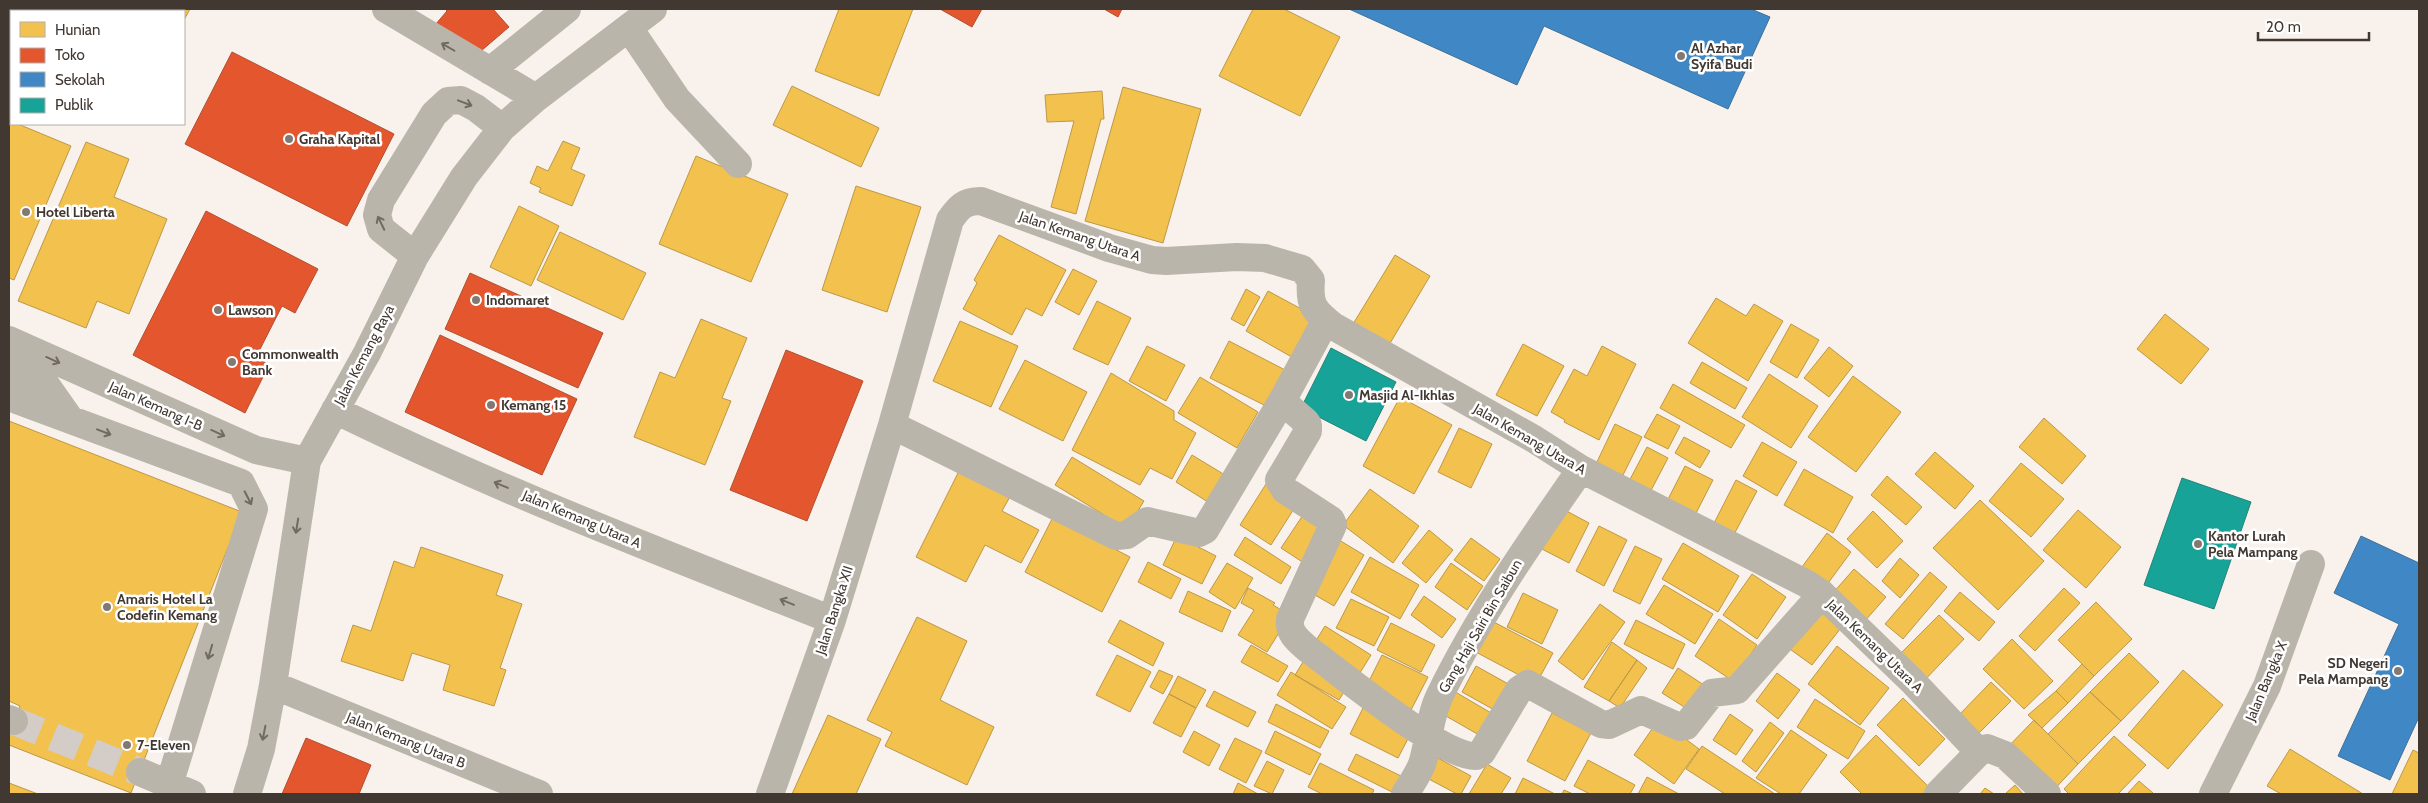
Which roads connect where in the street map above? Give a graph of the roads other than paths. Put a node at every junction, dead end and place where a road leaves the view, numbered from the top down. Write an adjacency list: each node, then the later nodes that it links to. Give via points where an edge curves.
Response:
1 (386, 9): 5 (street, one-way to 1)
2 (567, 9): 5 (street)
3 (653, 9): 4 (street, Jalan Kemang Raya)
4 (629, 28): 6 (street, Jalan Kemang Raya); 8 (street, via 677,98)
5 (490, 71): 6 (street)
6 (536, 98): 7 (street, Jalan Kemang Raya)
7 (502, 128): 9 (street, Jalan Kemang Raya, via 464,177); 9 (street, one-way to 7, via 381,229 377,216 381,200 434,114 448,101 461,100)
8 (738, 164)
9 (415, 256): 14 (street, Jalan Kemang Raya)
10 (1326, 320): 13 (street); 16 (street, Jalan Kemang Utara A, via 1313,308 1309,298 1311,280 1302,269 1265,258 1152,260 1109,248 981,201 968,201 958,207 950,220); 18 (street, Jalan Kemang Utara A, via 1534,438)
11 (11, 351): 15 (street, via 16,371 44,382); 17 (street, Jalan Kemang I-B, one-way to 17, via 256,450)
12 (9, 397): 15 (street)
13 (1282, 401): 16 (street, via 1205,530 1199,533 1147,521 1127,535 1116,536); 23 (street, via 1308,424 1308,431 1279,480 1280,484 1333,525 1289,628 1309,650)
14 (335, 410): 17 (street, Jalan Kemang Raya); 21 (street, Jalan Kemang Utara A, one-way to 14, via 546,504 395,440)
15 (70, 419): 26 (street, one-way to 26, via 241,483 254,509)
16 (892, 425): 21 (street, Jalan Bangka XII)
17 (307, 461): 22 (street, Jalan Kemang Raya, one-way to 22)
18 (1581, 469): 20 (street, Jalan Kemang Utara A); 23 (street, Gang Haji Sairi Bin Saibun, via 1525,548 1477,626 1439,697)
19 (2311, 564): 33 (street, Jalan Bangka X, via 2267,686)
20 (1822, 594): 23 (street, via 1738,690 1712,693 1686,726 1680,727 1641,710 1608,725 1601,724 1528,684 1519,690 1482,752 1476,756 1463,755); 24 (street, Jalan Kemang Utara A, via 1913,682)
21 (832, 620): 29 (street, Jalan Bangka XII)
22 (273, 685): 27 (street, Jalan Kemang Raya, one-way to 27, via 261,748); 28 (street, Jalan Kemang Utara B)
23 (1427, 736): 30 (street, Gang Haji Sairi Bin Saibun, via 1422,762)
24 (1979, 752): 31 (street); 32 (street, via 1987,748 2005,755)
25 (140, 772): 26 (street)
26 (183, 791)
27 (247, 794)
28 (540, 794)
29 (770, 794)
30 (1405, 794)
31 (1938, 794)
32 (2047, 794)
33 (2214, 794)

